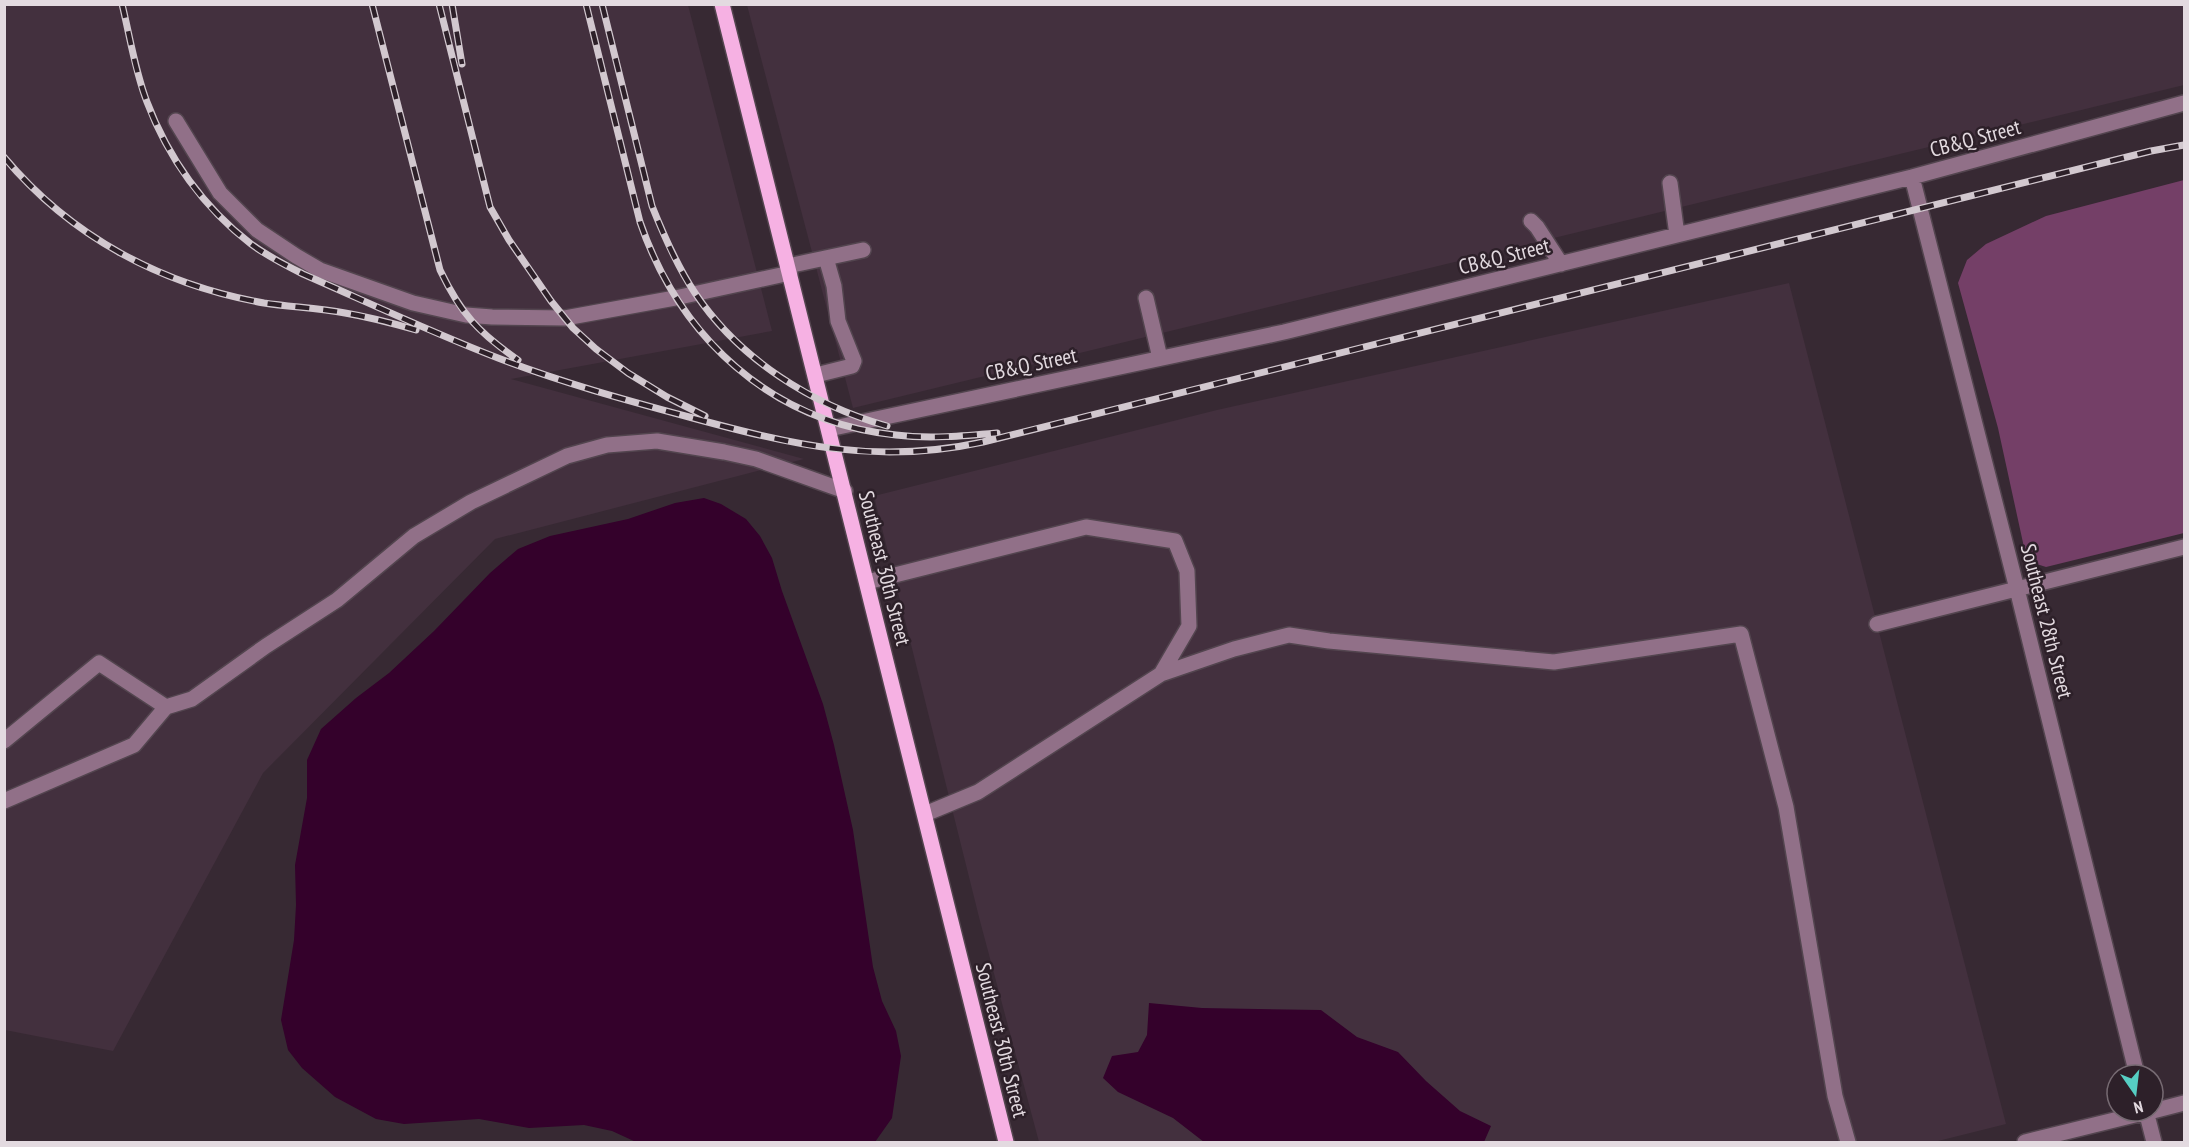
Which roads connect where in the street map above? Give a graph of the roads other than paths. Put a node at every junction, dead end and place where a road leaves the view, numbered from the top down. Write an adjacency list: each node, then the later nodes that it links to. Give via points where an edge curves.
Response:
1 (722, 4): 11 (main road, Southeast 30th Street)
2 (2184, 103): 4 (street, CB&Q Street)
3 (176, 121): 11 (street, via 220,193 257,230 320,270 413,303 466,315 565,318 675,298)
4 (1912, 177): 7 (street, CB&Q Street); 19 (street, Southeast 28th Street)
5 (1670, 183): 7 (street)
6 (1531, 222): 10 (street)
7 (1677, 235): 10 (street, CB&Q Street)
8 (863, 250): 9 (street)
9 (826, 258): 11 (street); 14 (street, via 834,286 837,321 854,361 852,366)
10 (1561, 264): 13 (street, CB&Q Street)
11 (789, 270): 14 (main road, Southeast 30th Street)
12 (1146, 298): 13 (street)
13 (1160, 358): 15 (street, CB&Q Street)
14 (816, 375): 15 (main road, Southeast 30th Street)
15 (829, 429): 16 (main road, Southeast 30th Street)
16 (845, 491): 18 (main road, Southeast 30th Street); 22 (street, via 756,459 657,441 607,445 567,456 471,502 414,536 337,600 192,699)
17 (2184, 547): 19 (street)
18 (867, 582): 21 (street, via 1086,527 1175,541 1186,571 1188,626); 25 (main road, Southeast 30th Street)
19 (2017, 589): 20 (street); 26 (street, Southeast 28th Street)
20 (1877, 624)
21 (1161, 674): 25 (street, via 978,792); 32 (street, via 1289,635 1554,662 1741,634 1786,807 1835,1096)
22 (166, 707): 23 (street, via 99,663); 24 (street, via 134,745)
23 (4, 741)
24 (4, 801)
25 (925, 814): 31 (main road, Southeast 30th Street)
26 (2134, 1063)
27 (2184, 1103): 28 (street)
28 (2165, 1107)
29 (2105, 1122): 33 (street)
30 (2151, 1123): 34 (street)
31 (1006, 1143)
32 (1848, 1143)
33 (2025, 1143)
34 (2154, 1143)

